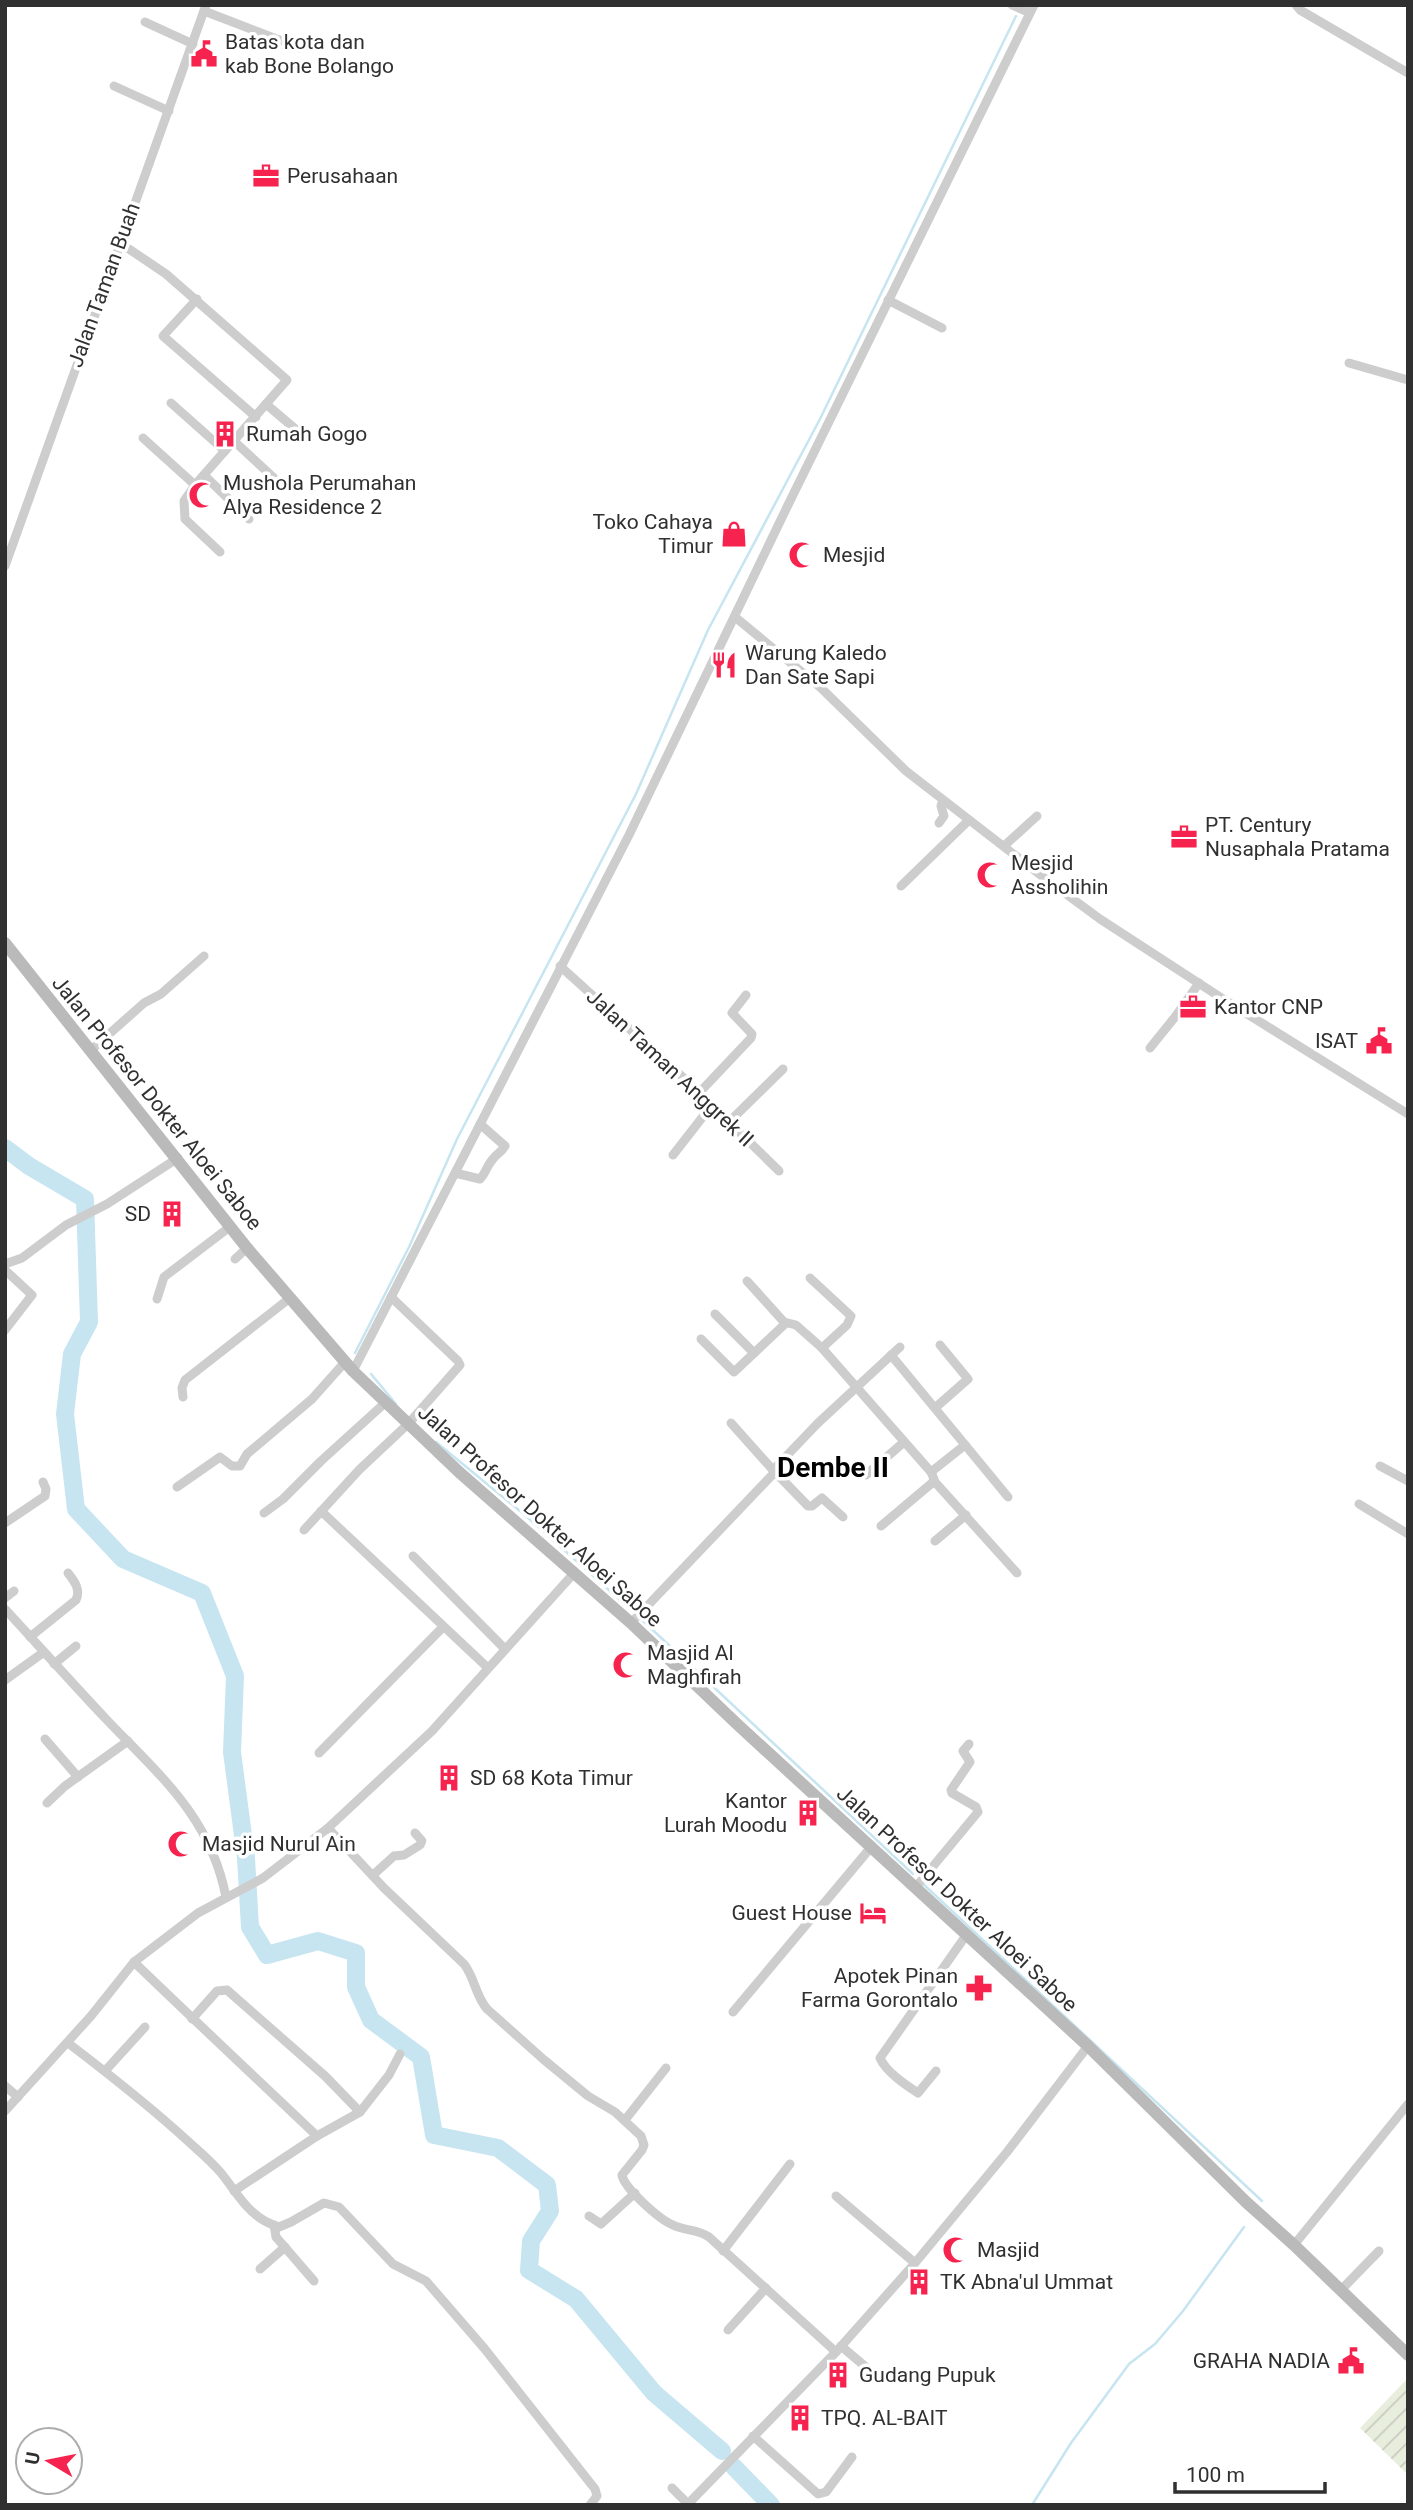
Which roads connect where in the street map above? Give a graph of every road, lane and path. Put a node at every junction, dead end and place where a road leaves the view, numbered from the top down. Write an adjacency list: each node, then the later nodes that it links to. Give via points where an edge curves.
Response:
1 (1012, 5): 4 (street)
2 (1296, 5): 8 (street)
3 (205, 8): 6 (street, Jalan Taman Buah); 7 (street)
4 (1032, 9): 13 (street)
5 (145, 22): 6 (street)
6 (193, 44): 10 (street, Jalan Taman Buah)
7 (300, 48)
8 (1408, 73)
9 (114, 86): 10 (street)
10 (169, 111): 11 (street, Jalan Taman Buah)
11 (118, 246): 12 (street, via 129,249); 29 (street, Jalan Taman Buah)
12 (197, 299): 18 (street, via 287,380); 19 (street, via 163,337)
13 (888, 300): 14 (street); 30 (street)
14 (942, 328)
15 (1349, 363): 16 (street)
16 (1408, 380)
17 (171, 403): 23 (street)
18 (266, 404): 19 (street); 21 (street)
19 (256, 417): 22 (street)
20 (143, 438): 26 (street)
21 (307, 439)
22 (234, 442): 23 (street); 25 (street)
23 (225, 451): 24 (street)
24 (204, 475): 26 (street); 27 (street)
25 (274, 478)
26 (195, 485): 28 (street, via 184,501 185,519)
27 (249, 519)
28 (220, 552)
29 (5, 566)
30 (735, 617): 31 (street, via 810,678); 39 (street)
31 (943, 801): 33 (street); 34 (street, via 944,816)
32 (1037, 816): 35 (street)
33 (969, 820): 35 (street); 36 (street)
34 (939, 823)
35 (1004, 846): 40 (street, via 1100,919)
36 (901, 886)
37 (5, 943): 43 (street, Jalan Profesor Dokter Aloei Saboe)
38 (204, 956): 43 (street)
39 (560, 967): 45 (street, Jalan Taman Anggrek II); 49 (street)
40 (1199, 983): 42 (street); 47 (street)
41 (746, 995): 45 (street, via 732,1013 751,1038)
42 (1150, 1048)
43 (90, 1051): 51 (street, Jalan Profesor Dokter Aloei Saboe)
44 (783, 1069): 48 (street)
45 (699, 1093): 46 (street, Jalan Taman Anggrek II)
46 (712, 1105): 48 (street, Jalan Taman Anggrek II); 50 (street)
47 (1408, 1114)
48 (729, 1122): 52 (street, Jalan Taman Anggrek II)
49 (480, 1124): 53 (street); 53 (street, via 505,1146 502,1153 492,1159 480,1179)
50 (673, 1155)
51 (178, 1158): 54 (street, Jalan Profesor Dokter Aloei Saboe); 57 (street, via 66,1225 22,1258)
52 (779, 1171)
53 (455, 1173): 61 (street)
54 (232, 1226): 55 (street, Jalan Profesor Dokter Aloei Saboe); 63 (street, via 164,1276)
55 (247, 1248): 56 (street); 62 (street, Jalan Profesor Dokter Aloei Saboe)
56 (235, 1259)
57 (5, 1264)
58 (5, 1270): 66 (street, via 32,1296)
59 (810, 1278): 70 (street, via 851,1316)
60 (747, 1281): 65 (street)
61 (391, 1297): 73 (street); 78 (street, via 460,1366)
62 (290, 1298): 73 (street, Jalan Profesor Dokter Aloei Saboe); 75 (street, via 185,1380)
63 (158, 1299)
64 (715, 1314): 71 (street)
65 (786, 1323): 70 (street, via 794,1323); 71 (street)
66 (5, 1330)
67 (701, 1339): 71 (street, via 734,1372)
68 (940, 1345): 77 (street, via 968,1379)
69 (900, 1347): 72 (street)
70 (822, 1349): 74 (street)
71 (754, 1353)
72 (891, 1355): 74 (street); 77 (street)
73 (349, 1366): 76 (street, Jalan Profesor Dokter Aloei Saboe); 88 (street, via 247,1454 240,1466 220,1457)
74 (857, 1386): 80 (street); 83 (street)
75 (183, 1397)
76 (386, 1402): 78 (street, Jalan Profesor Dokter Aloei Saboe); 92 (street)
77 (935, 1408): 81 (street)
78 (409, 1423): 91 (street); 101 (street, Jalan Profesor Dokter Aloei Saboe)
79 (731, 1423): 83 (street)
80 (904, 1442): 84 (street); 85 (street)
81 (965, 1445): 85 (street); 89 (street)
82 (1380, 1466): 86 (street)
83 (774, 1471): 94 (street, via 808,1506 822,1498); 107 (street)
84 (866, 1475)
85 (933, 1477): 93 (street); 96 (street)
86 (1408, 1481)
87 (43, 1482): 95 (street, via 45,1496)
88 (177, 1488)
89 (1008, 1497)
90 (1359, 1504): 98 (street)
91 (321, 1511): 97 (street); 108 (street)
92 (264, 1513)
93 (966, 1515): 99 (street); 103 (street)
94 (843, 1517)
95 (5, 1523)
96 (881, 1526)
97 (304, 1530)
98 (1408, 1534)
99 (935, 1541)
100 (413, 1556): 111 (street)
101 (575, 1572): 107 (street, Jalan Profesor Dokter Aloei Saboe); 111 (street)
102 (68, 1573): 109 (street, via 78,1589 76,1600)
103 (1017, 1573)
104 (14, 1591): 105 (street)
105 (5, 1598)
106 (5, 1609): 109 (street)
107 (631, 1623): 124 (street, Jalan Profesor Dokter Aloei Saboe)
108 (443, 1627): 114 (street); 119 (street)
109 (30, 1637): 112 (street)
110 (76, 1646): 113 (street)
111 (505, 1649): 114 (street)
112 (44, 1652): 113 (street); 115 (street)
113 (54, 1664): 117 (street)
114 (488, 1668): 122 (street, via 432,1731)
115 (5, 1680)
116 (45, 1739): 120 (street)
117 (128, 1741): 120 (street); 127 (street, via 194,1816 217,1863)
118 (969, 1744): 126 (street, via 963,1751 970,1762 951,1790 978,1812)
119 (319, 1753)
120 (78, 1777): 121 (street)
121 (47, 1803)
122 (328, 1828): 125 (street); 127 (street, via 263,1878)
123 (415, 1833): 125 (street, via 420,1845 394,1857)
124 (872, 1846): 126 (street, Jalan Profesor Dokter Aloei Saboe); 130 (street)
125 (373, 1875): 144 (street, via 472,1973 487,2009 588,2096)
126 (915, 1888): 128 (street, Jalan Profesor Dokter Aloei Saboe)
127 (226, 1897): 129 (street)
128 (967, 1934): 134 (street, Jalan Profesor Dokter Aloei Saboe); 138 (street, via 880,2058 918,2093)
129 (134, 1962): 131 (street); 133 (street)
130 (733, 2012)
131 (192, 2019): 143 (street, via 217,1991 227,1990 326,2076); 145 (street)
132 (145, 2027): 137 (street)
133 (68, 2043): 137 (street); 140 (street)
134 (1088, 2046): 152 (street, Jalan Profesor Dokter Aloei Saboe, via 1245,2203); 156 (street)
135 (400, 2054): 143 (street)
136 (666, 2068): 144 (street)
137 (105, 2071): 147 (street, via 185,2138)
138 (936, 2071)
139 (5, 2086): 140 (street)
140 (18, 2097): 142 (street)
141 (1408, 2104): 152 (street)
142 (5, 2111)
143 (360, 2112): 145 (street)
144 (625, 2120): 148 (street, via 643,2140 642,2150 622,2175)
145 (317, 2136): 147 (street)
146 (790, 2164): 154 (street)
147 (234, 2191): 151 (street, via 252,2213)
148 (635, 2193): 150 (street, via 601,2224); 154 (street, via 666,2221 704,2233)
149 (835, 2196): 156 (street)
150 (589, 2216)
151 (274, 2225): 153 (street); 169 (street, via 279,2227 324,2203 331,2204 348,2215 393,2264 426,2281 595,2489 597,2496)
152 (1294, 2245): 160 (street, Jalan Profesor Dokter Aloei Saboe)
153 (285, 2248): 157 (street); 158 (street)
154 (723, 2251): 159 (street)
155 (1378, 2251): 160 (street)
156 (915, 2263): 162 (street)
157 (260, 2269)
158 (314, 2281)
159 (766, 2288): 161 (street); 162 (street)
160 (1341, 2290): 163 (street, Jalan Profesor Dokter Aloei Saboe)
161 (728, 2330)
162 (839, 2349): 164 (street); 165 (street)
163 (1408, 2355)
164 (867, 2368)
165 (753, 2436): 166 (street, via 818,2494 826,2493); 168 (street)
166 (852, 2457)
167 (672, 2488): 168 (street)
168 (692, 2503)
169 (590, 2505)

